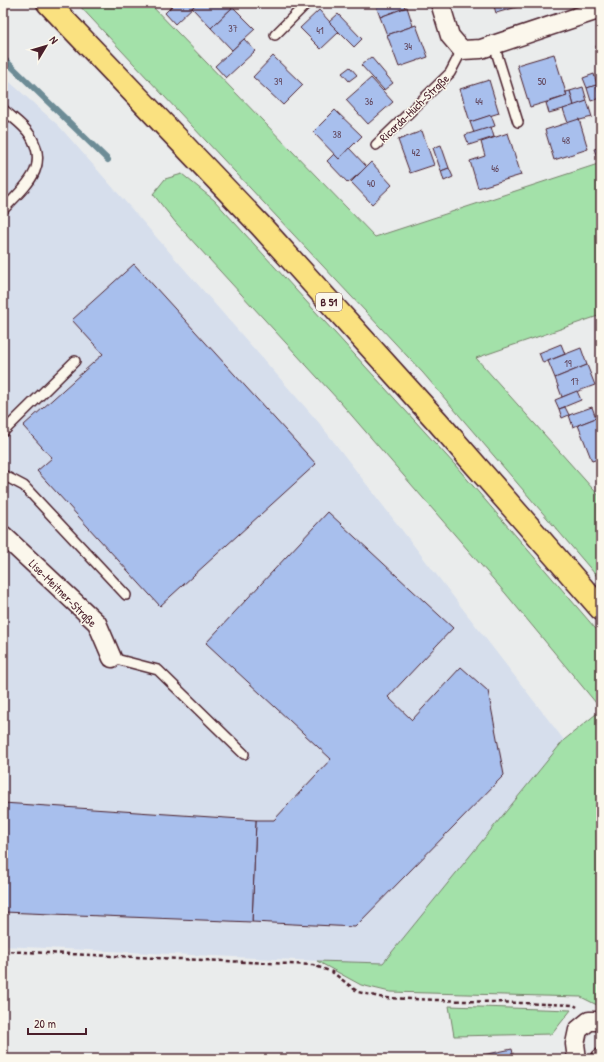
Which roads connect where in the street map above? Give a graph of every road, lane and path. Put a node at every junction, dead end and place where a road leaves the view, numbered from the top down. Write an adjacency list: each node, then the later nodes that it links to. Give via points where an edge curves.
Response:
1 (48, 3): 18 (main road, B 51, via 261,226 437,421)
2 (307, 3): 5 (lane)
3 (440, 3): 7 (street, via 450,36)
4 (601, 9): 6 (street)
5 (275, 35)
6 (494, 45): 7 (street); 9 (lane)
7 (462, 50): 10 (lane, Ricarda-Huch-Straße, via 450,73)
8 (3, 109): 11 (lane, via 30,134 38,157 35,174)
9 (518, 122)
10 (376, 145)
11 (3, 210)
12 (74, 361): 13 (lane)
13 (3, 432)
14 (3, 468): 15 (lane)
15 (3, 475): 17 (lane, via 24,486)
16 (3, 535): 19 (street, Lise-Meitner-Straße, via 97,623)
17 (126, 595)
18 (601, 609)
19 (112, 658): 20 (lane, via 158,670)
20 (244, 754)
21 (3, 951): 22 (path, via 313,965 332,972 358,992 384,998 574,1005)
22 (595, 1021): 23 (street, via 578,1030 575,1044)
23 (578, 1059)

